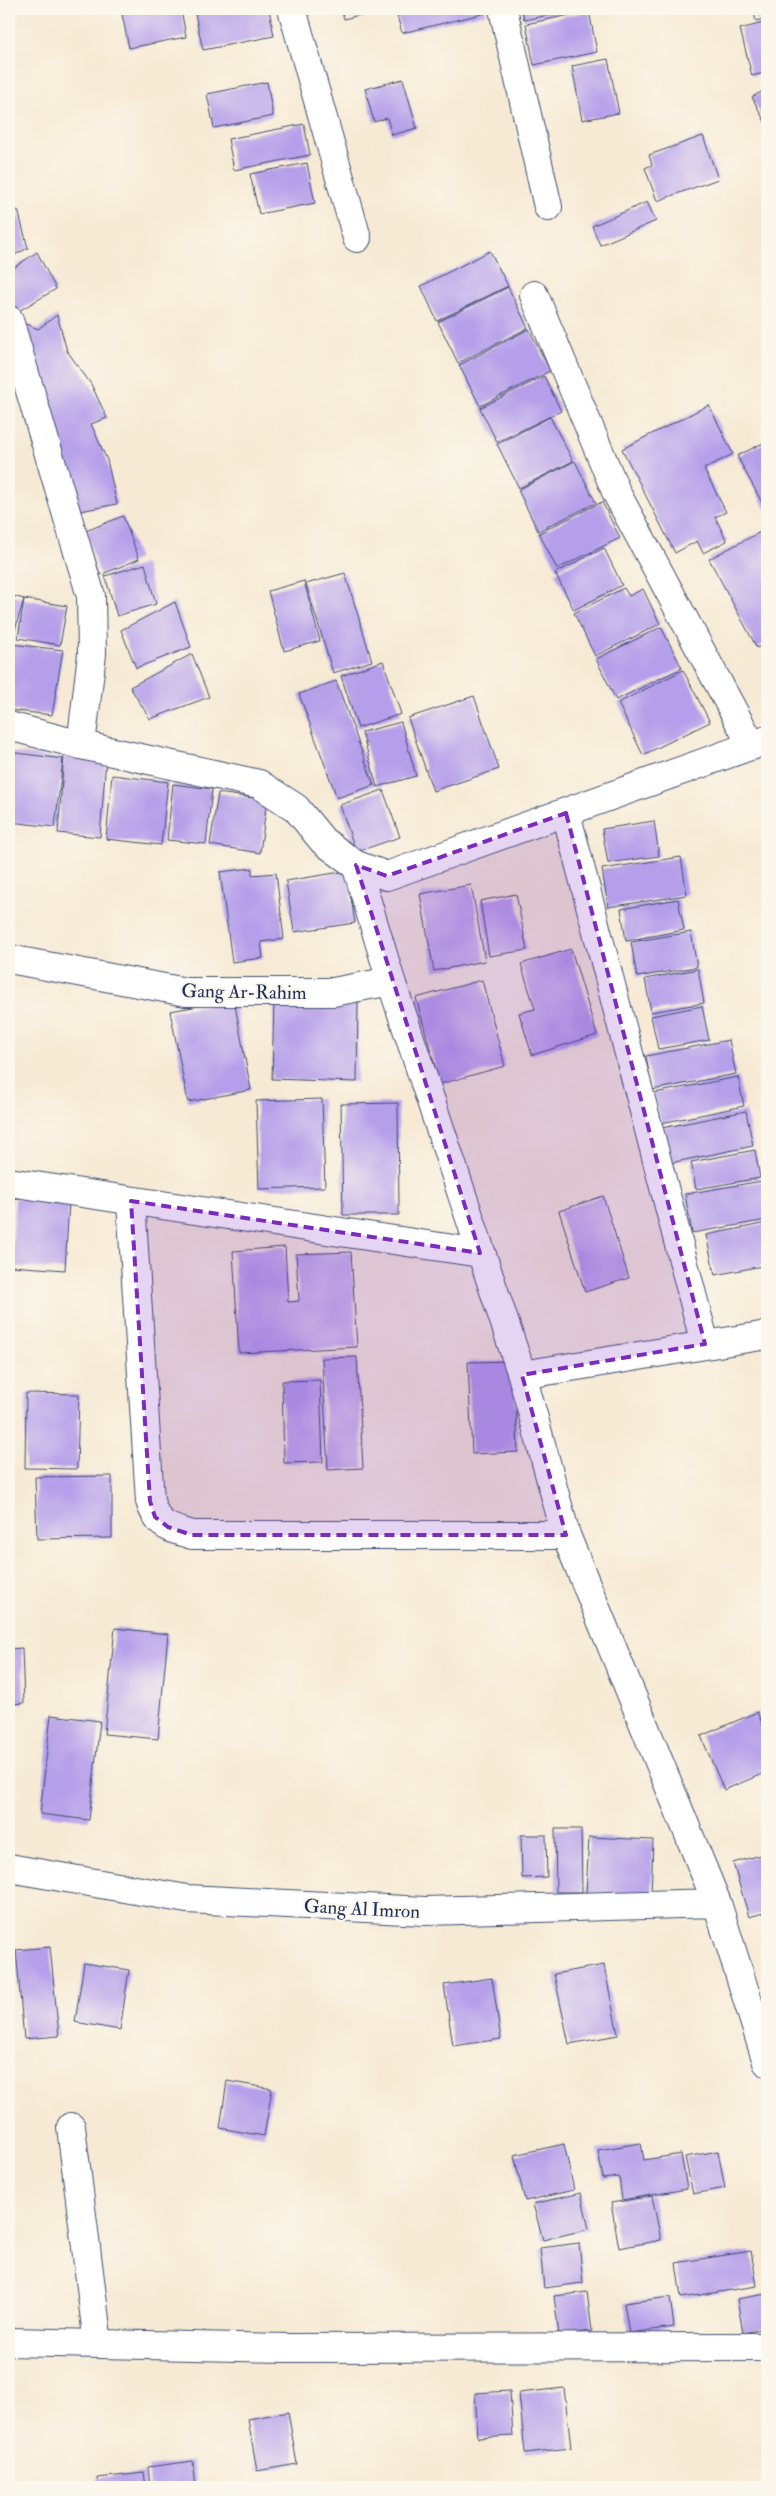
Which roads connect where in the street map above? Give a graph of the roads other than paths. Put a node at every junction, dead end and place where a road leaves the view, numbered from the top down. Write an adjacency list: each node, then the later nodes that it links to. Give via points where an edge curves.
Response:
1 (292, 9): 4 (street)
2 (502, 9): 3 (street)
3 (548, 207)
4 (357, 238)
5 (534, 295): 8 (street, via 618,494)
6 (9, 320): 9 (street, via 91,596 92,654)
7 (9, 726): 9 (street)
8 (760, 743): 10 (street)
9 (81, 745): 11 (street, via 259,784 296,808 324,841)
10 (566, 813): 11 (street, via 386,876); 18 (street)
11 (356, 865): 13 (street)
12 (9, 959): 13 (street, Gang Ar-Rahim, via 186,992 333,992)
13 (391, 981): 16 (street)
14 (9, 1182): 15 (street)
15 (131, 1201): 16 (street); 20 (street, via 150,1501 155,1517 168,1527 192,1535)
16 (480, 1253): 19 (street)
17 (767, 1335): 18 (street)
18 (705, 1344): 19 (street)
19 (522, 1375): 20 (street)
20 (566, 1535): 22 (street)
21 (9, 1868): 22 (street, Gang Al Imron, via 197,1900 426,1911)
22 (717, 1903): 23 (street)
23 (767, 2062)
24 (71, 2127): 26 (street)
25 (9, 2342): 26 (street)
26 (98, 2344): 27 (street, via 288,2348)
27 (767, 2347)

